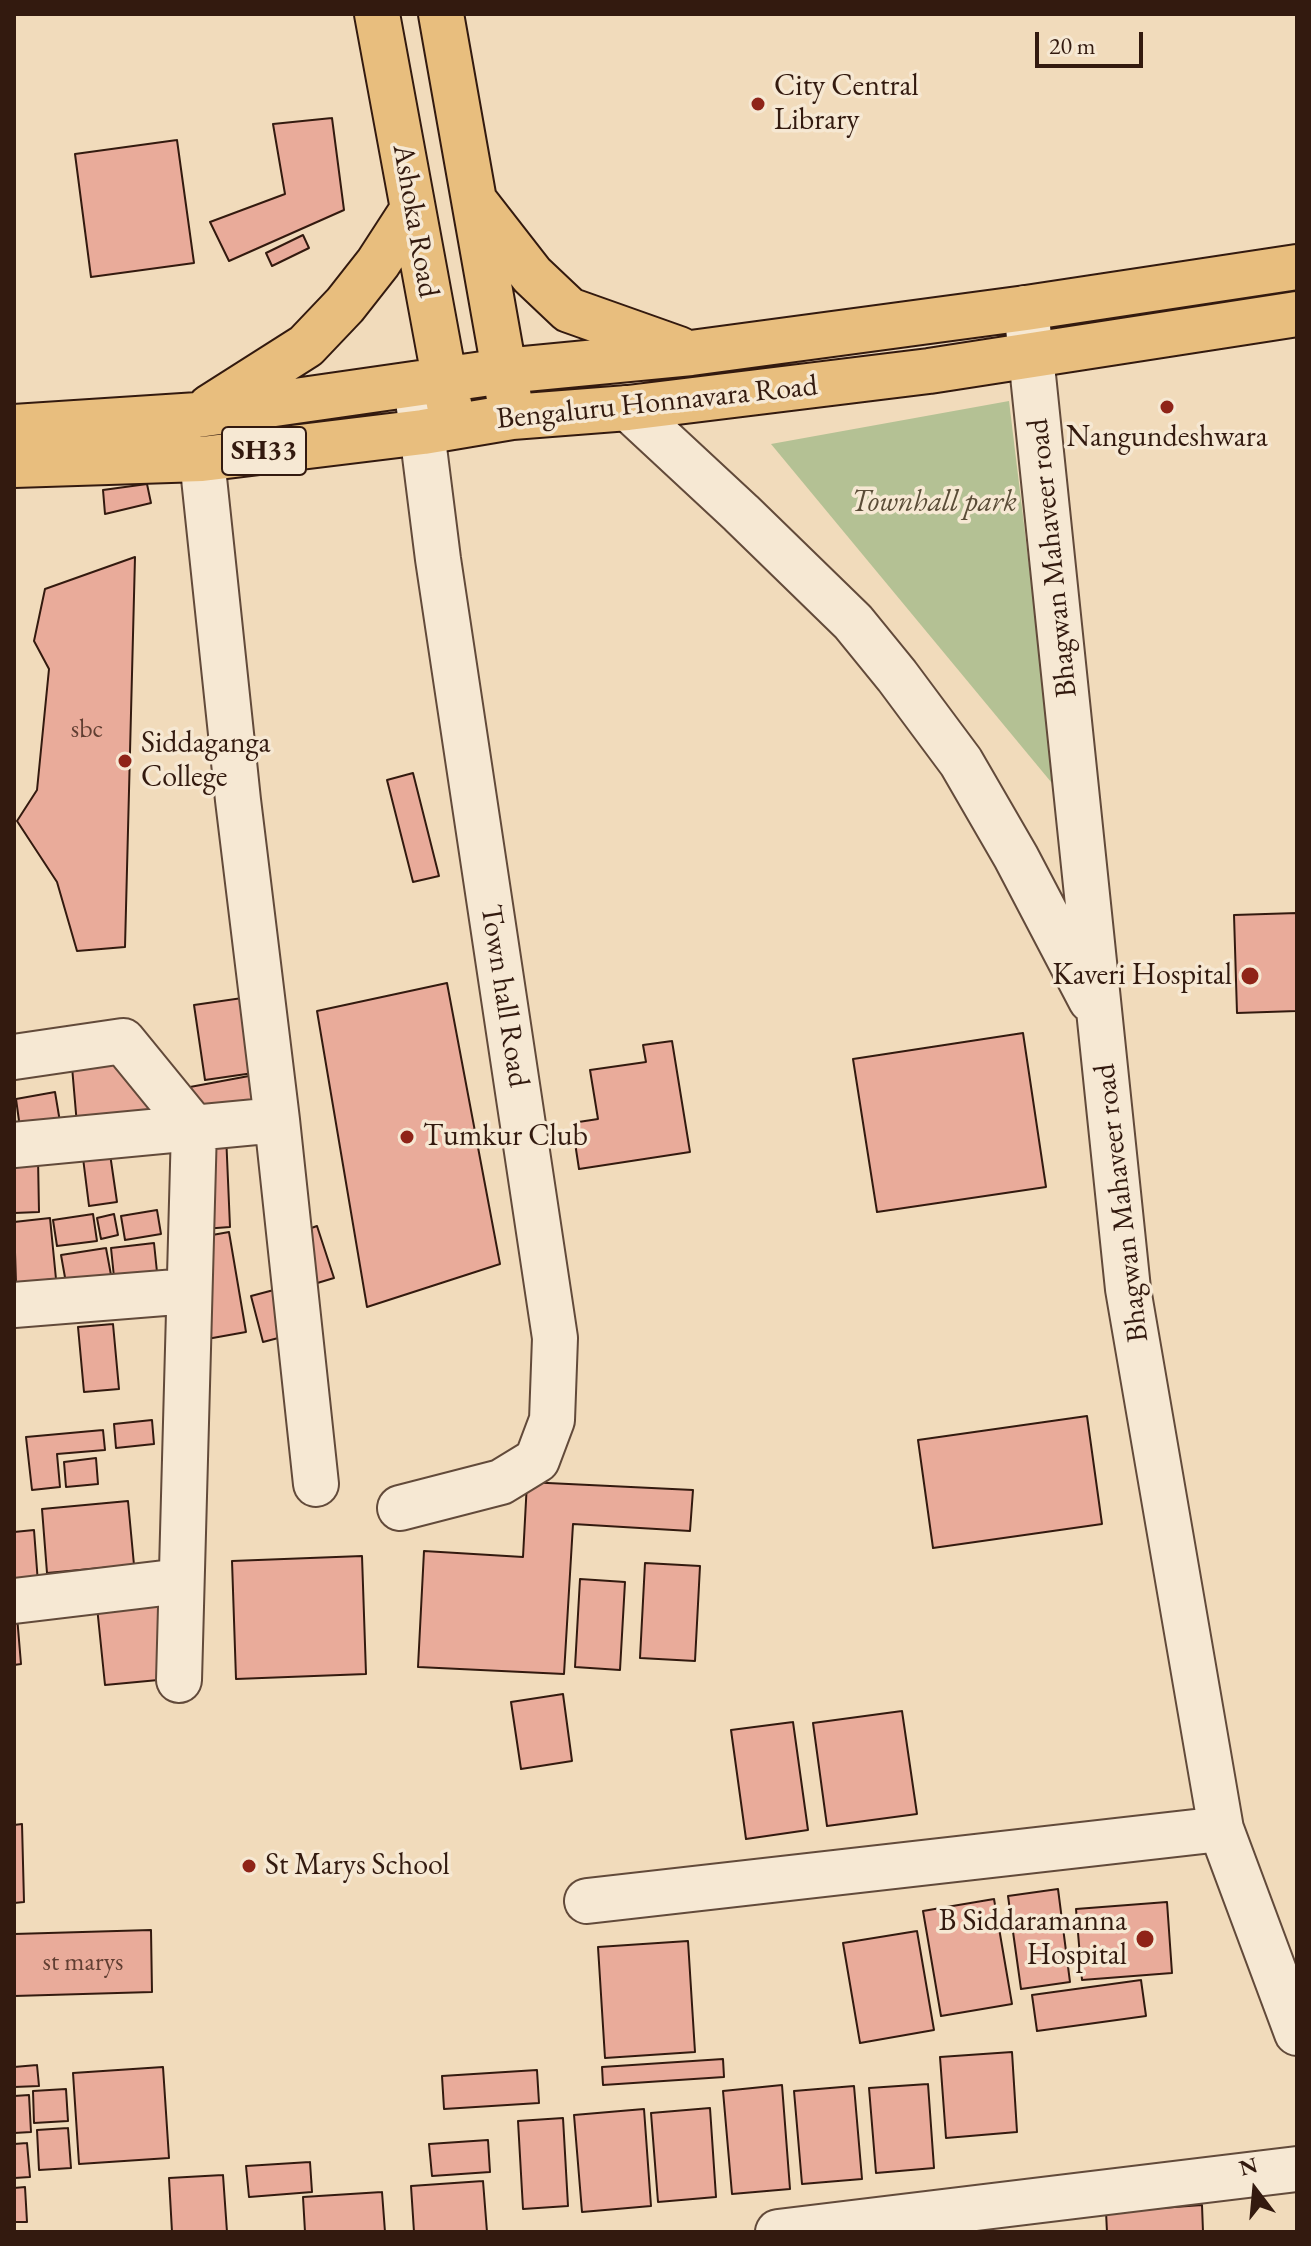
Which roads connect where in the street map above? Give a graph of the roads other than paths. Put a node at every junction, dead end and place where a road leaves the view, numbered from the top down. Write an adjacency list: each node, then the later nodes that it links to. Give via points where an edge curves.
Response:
1 (377, 14): 4 (main road, Ashoka Road)
2 (441, 14): 3 (main road, Ashoka Road)
3 (472, 198): 8 (main road, via 532,275 569,310); 10 (main road, Ashoka Road)
4 (413, 209): 11 (main road, Ashoka Road); 13 (main road, via 378,263 306,346)
5 (1297, 267): 6 (main road, Bengaluru Honnavara Road)
6 (1026, 308): 8 (main road, Bengaluru Honnavara Road); 9 (street, Bhagwan Mahaveer road)
7 (1297, 314): 9 (main road, Bengaluru Honnavara Road)
8 (691, 353): 10 (main road, Bengaluru Honnavara Road)
9 (1032, 355): 12 (main road, Bengaluru Honnavara Road); 19 (street, Bhagwan Mahaveer road)
10 (504, 371): 11 (main road, Bengaluru Honnavara Road / SH33); 14 (main road, Ashoka Road)
11 (430, 382): 13 (main road, SH33); 16 (main road, Ashoka Road)
12 (628, 408): 14 (main road, Bengaluru Honnavara Road); 19 (street, via 853,622 897,676 961,762)
13 (198, 415): 15 (main road, SH33)
14 (512, 417): 16 (main road, Bengaluru Honnavara Road / SH33)
15 (14, 427)
16 (438, 430): 17 (main road, Bengaluru Honnavara Road / SH33); 27 (street, Town hall Road, via 438,559 555,1338 552,1420 537,1460 501,1482)
17 (202, 459): 18 (main road, Bengaluru Honnavara Road / SH33); 21 (street)
18 (14, 465)
19 (1101, 1020): 31 (street, Bhagwan Mahaveer road, via 1128,1289)
20 (14, 1057): 22 (street, via 123,1041)
21 (277, 1120): 22 (street); 26 (street)
22 (194, 1128): 23 (street); 24 (street)
23 (14, 1145)
24 (189, 1291): 25 (street); 28 (street)
25 (14, 1305)
26 (316, 1484)
27 (400, 1508)
28 (181, 1581): 29 (street); 30 (street)
29 (14, 1601)
30 (179, 1680)
31 (1221, 1829): 32 (street); 33 (street, Bhagwan Mahaveer road)
32 (587, 1901)
33 (1297, 2033)
34 (1297, 2169): 35 (street)
35 (778, 2232)

